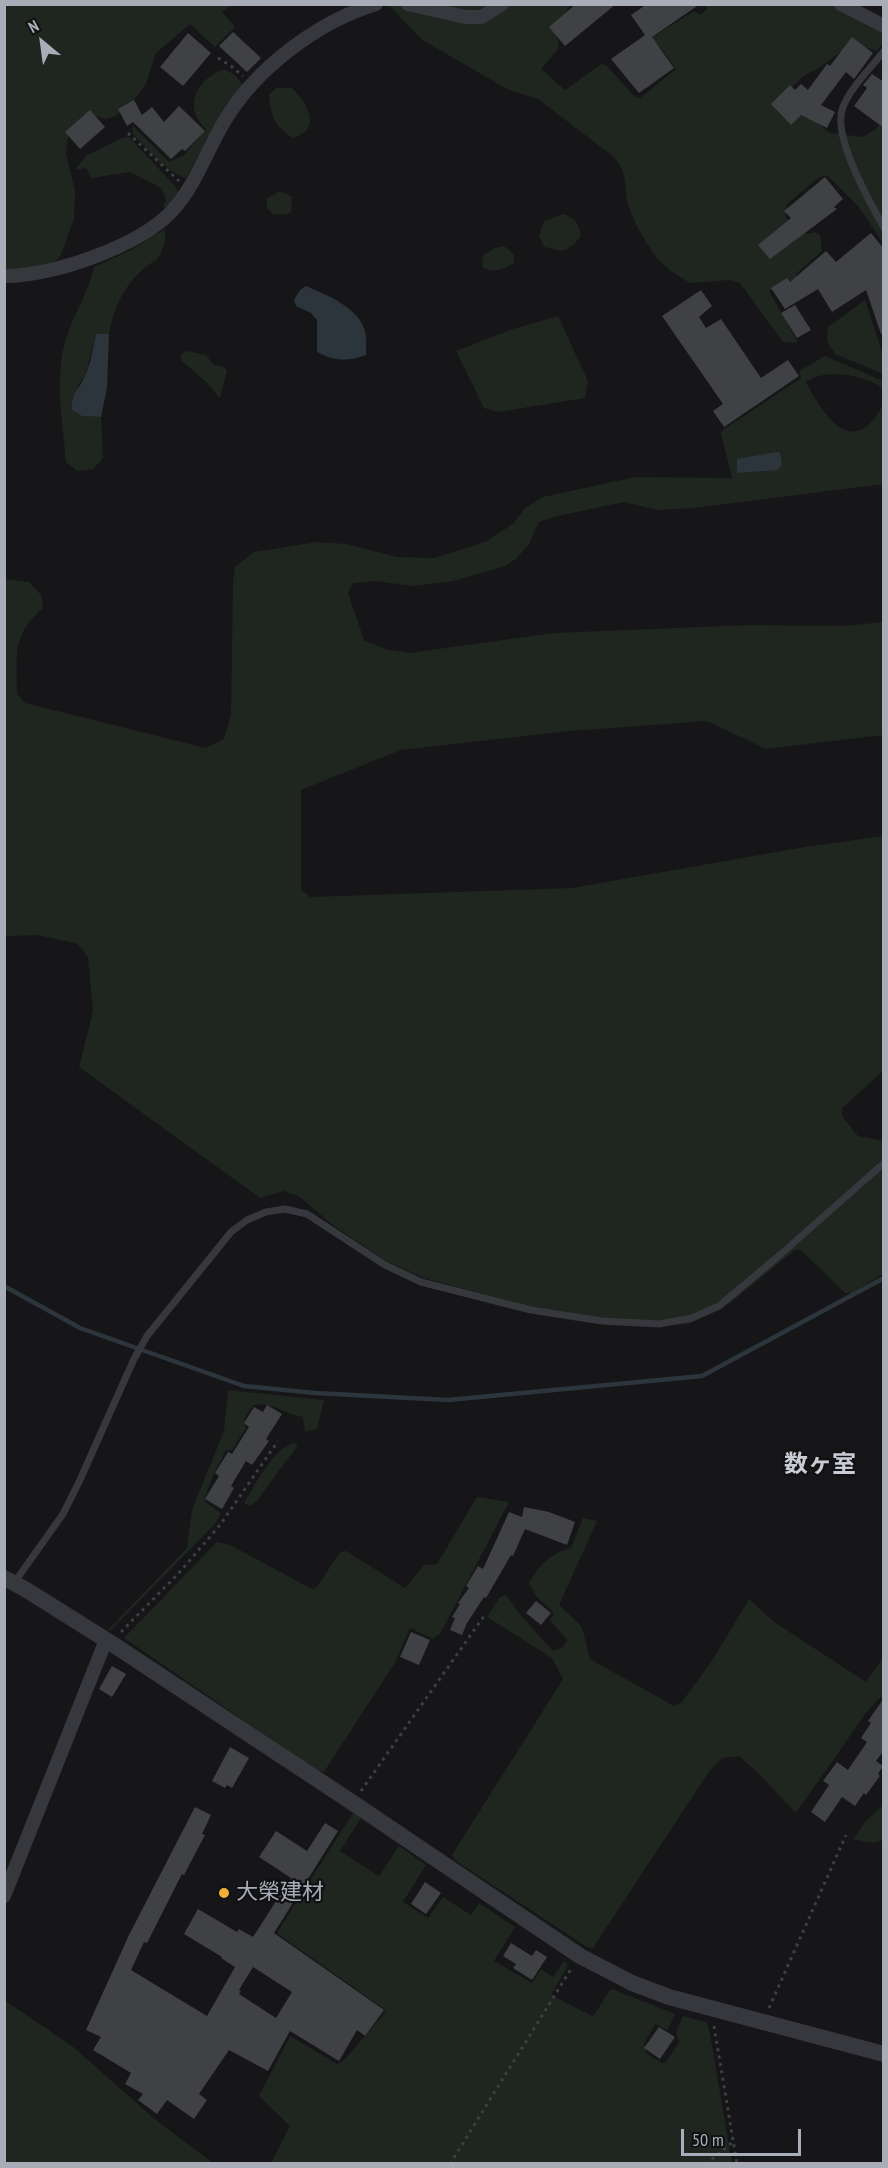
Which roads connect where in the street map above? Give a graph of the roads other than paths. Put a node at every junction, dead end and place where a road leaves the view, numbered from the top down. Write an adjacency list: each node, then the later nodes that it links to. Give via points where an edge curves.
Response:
1 (376, 4): 8 (street, via 357,10 307,38 252,85 224,121 189,190 155,227 71,265 25,276)
2 (408, 4): 3 (street, via 482,17)
3 (502, 4)
4 (841, 4): 5 (street)
5 (884, 26)
6 (884, 51): 7 (lane, via 850,94 840,120 856,175)
7 (884, 228)
8 (4, 276)
9 (884, 1163): 10 (lane, via 719,1306 692,1318 659,1324 602,1322 531,1311 421,1282 385,1265 307,1214 285,1209 247,1220 231,1232 147,1336 63,1514)
10 (9, 1580): 11 (street)
11 (108, 1641): 12 (street); 13 (street, via 580,1956 669,1997)
12 (4, 1896)
13 (884, 2054)

